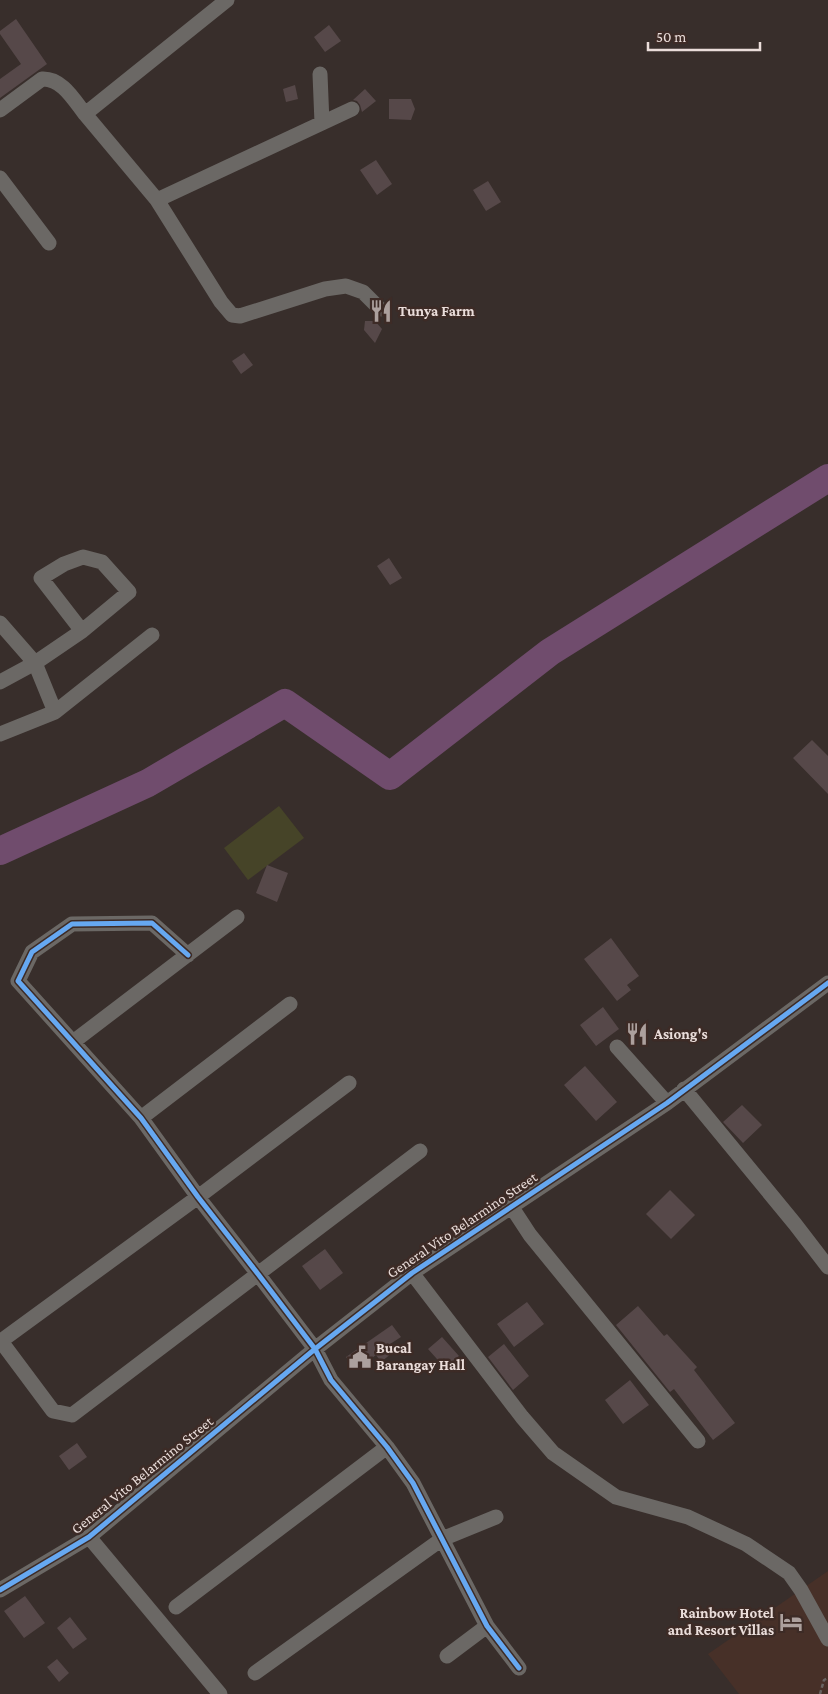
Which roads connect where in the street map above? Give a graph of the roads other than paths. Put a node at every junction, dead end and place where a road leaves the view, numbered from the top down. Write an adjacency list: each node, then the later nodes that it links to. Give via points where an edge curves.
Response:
1 (227, 0): 5 (street)
2 (320, 74): 6 (street)
3 (352, 109): 6 (street)
4 (0, 110): 5 (street, via 42,79 50,78 61,85)
5 (85, 114): 8 (street)
6 (322, 123): 8 (street)
7 (0, 178): 9 (street)
8 (157, 200): 10 (street, via 232,315 240,316 325,289 346,286 363,292)
9 (49, 243)
10 (380, 309)
11 (0, 624): 14 (street)
12 (82, 631): 12 (street, via 41,578 83,557 102,562 129,592); 14 (street)
13 (152, 635): 16 (street)
14 (35, 663): 15 (street); 16 (street)
15 (0, 682)
16 (54, 712): 17 (street)
17 (0, 734)
18 (237, 917): 19 (street)
19 (188, 955): 22 (street); 22 (street, via 152,923 72,924 32,952 18,981)
20 (828, 983): 25 (street, General Vito Belarmino Street)
21 (290, 1004): 27 (street)
22 (73, 1042): 27 (street)
23 (616, 1047): 26 (street)
24 (349, 1083): 29 (street)
25 (684, 1088): 26 (street, General Vito Belarmino Street); 31 (street)
26 (667, 1103): 30 (street, General Vito Belarmino Street)
27 (141, 1118): 29 (street)
28 (420, 1151): 33 (street)
29 (198, 1197): 33 (street); 34 (street)
30 (511, 1206): 32 (street, General Vito Belarmino Street); 36 (street, via 530,1235)
31 (828, 1267)
32 (412, 1273): 35 (street, General Vito Belarmino Street); 44 (street, via 522,1417 553,1452 616,1497 688,1518 746,1544 789,1574)
33 (258, 1274): 34 (street, via 72,1415 53,1411); 35 (street)
34 (1, 1341)
35 (315, 1349): 37 (street, via 331,1380); 39 (street, General Vito Belarmino Street)
36 (698, 1441)
37 (386, 1447): 40 (street, via 412,1482); 42 (street)
38 (496, 1518): 40 (street)
39 (89, 1537): 41 (street, General Vito Belarmino Street); 48 (street)
40 (442, 1539): 43 (street); 47 (street)
41 (0, 1590)
42 (176, 1607)
43 (487, 1626): 45 (street); 46 (street)
44 (828, 1639)
45 (447, 1656)
46 (519, 1668)
47 (255, 1673)
48 (220, 1694)

